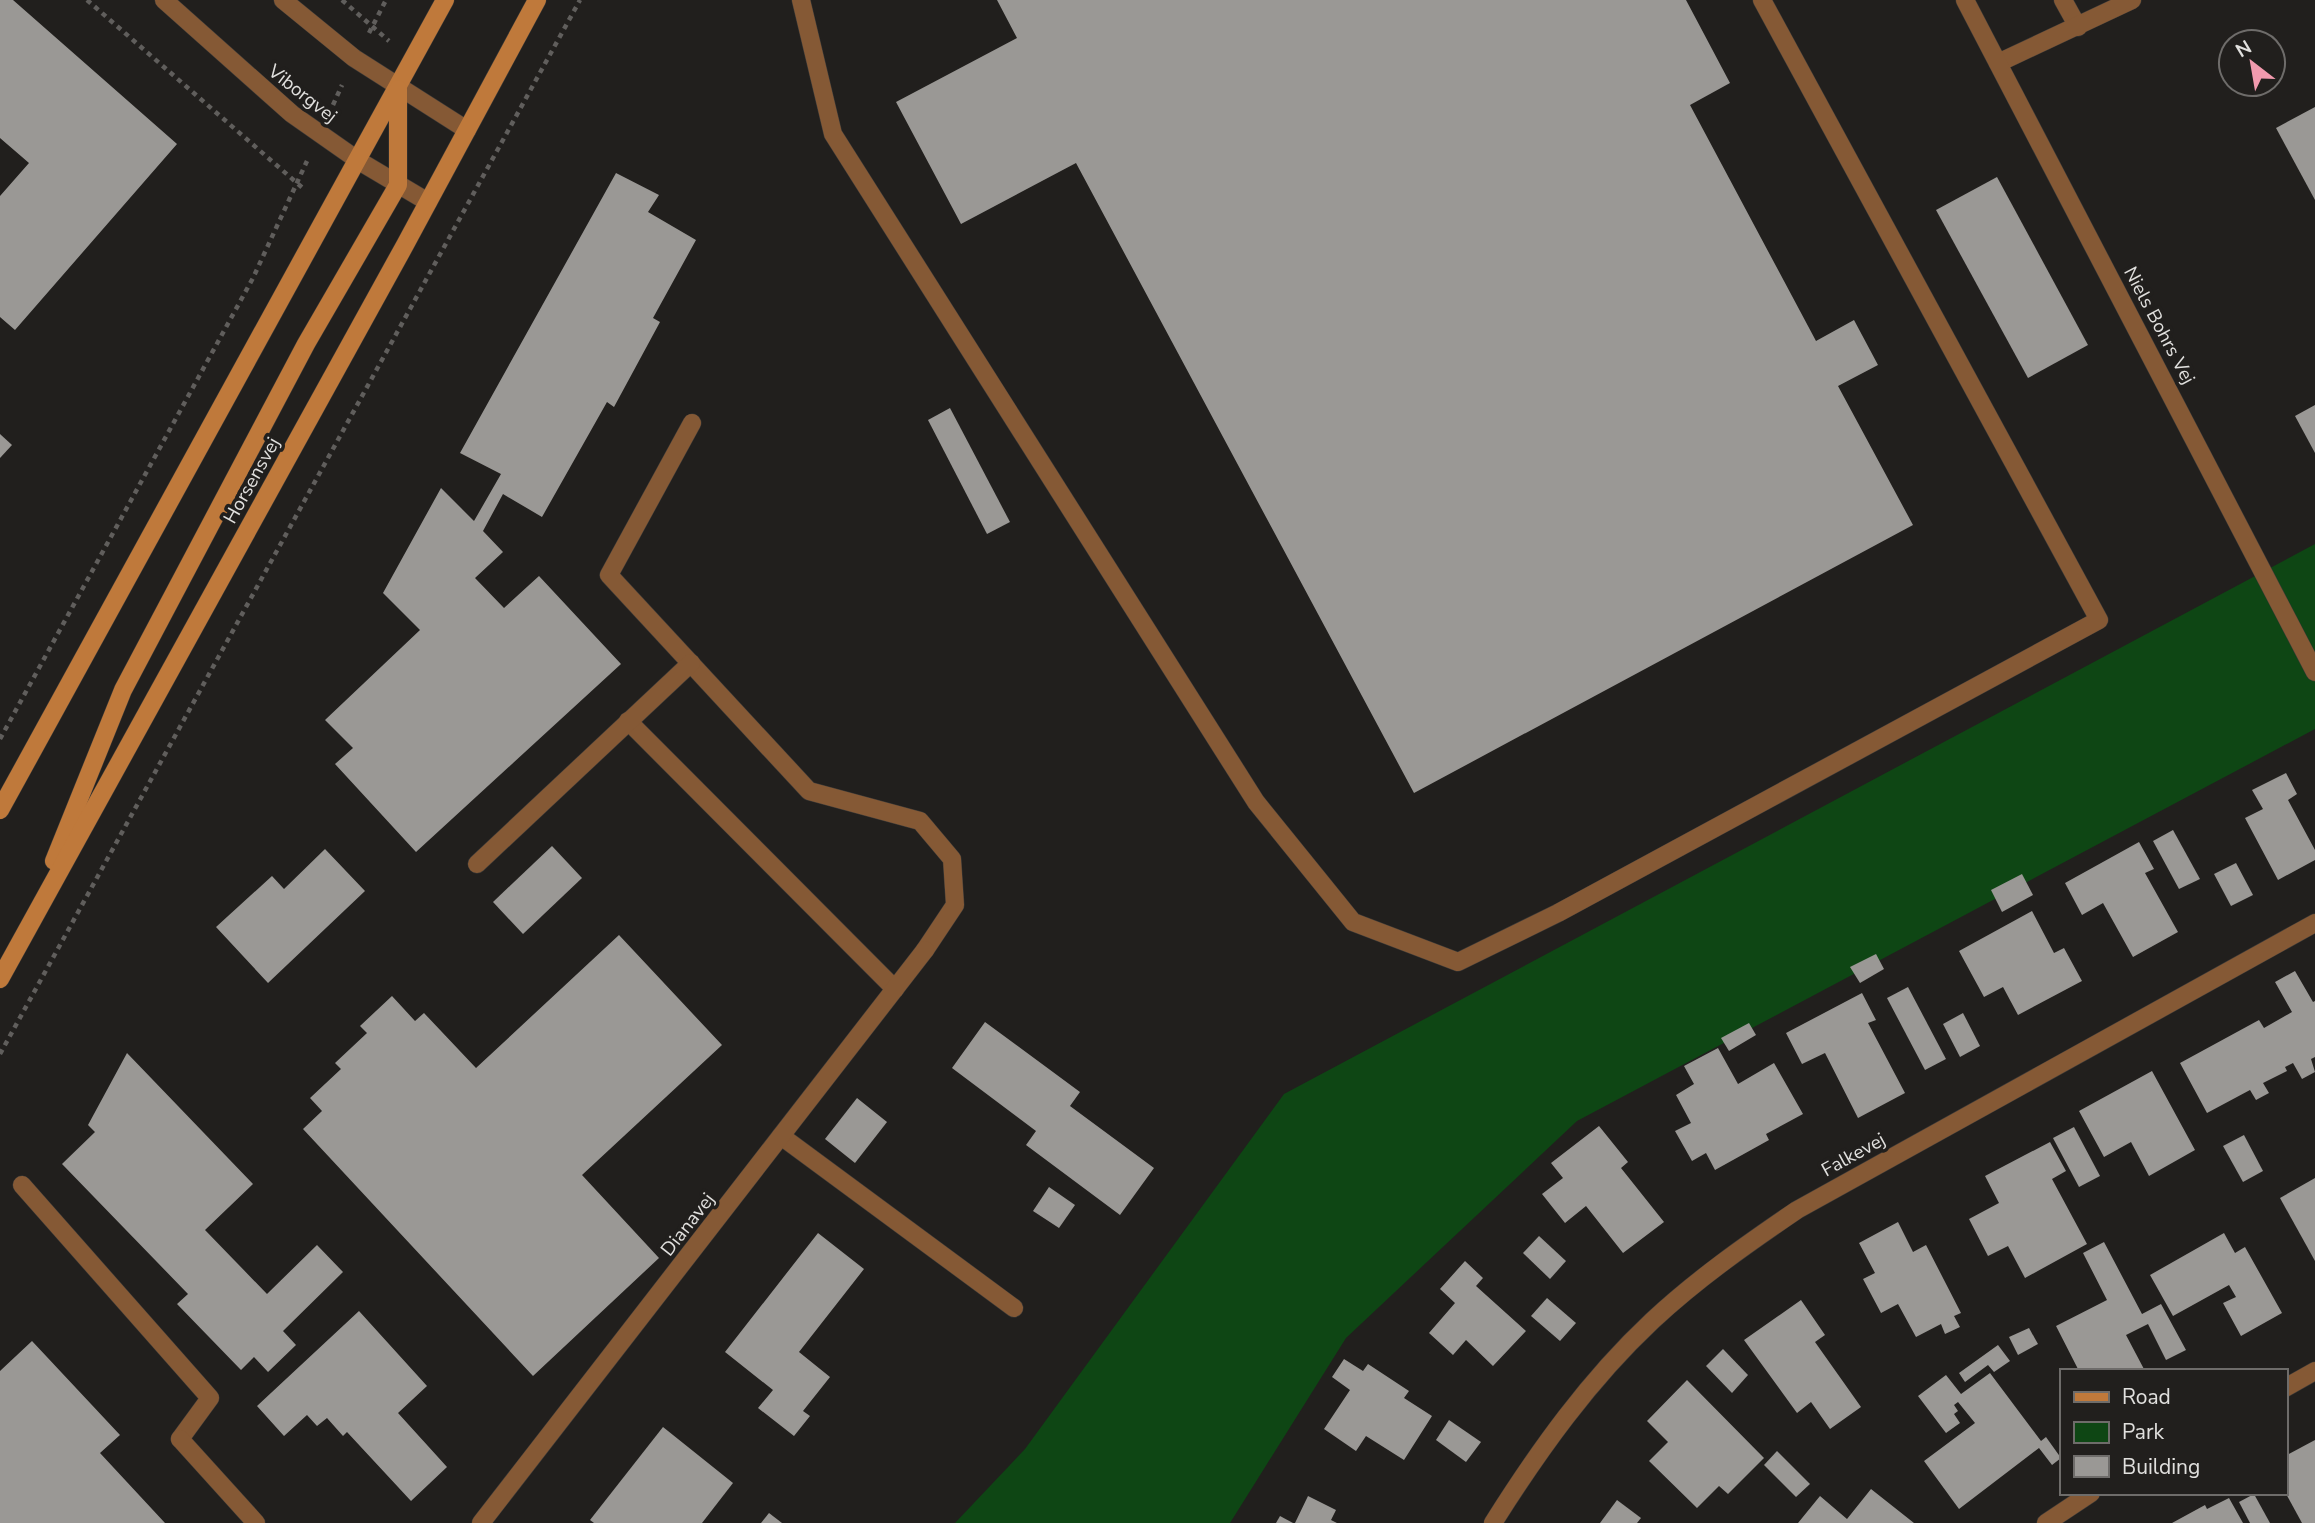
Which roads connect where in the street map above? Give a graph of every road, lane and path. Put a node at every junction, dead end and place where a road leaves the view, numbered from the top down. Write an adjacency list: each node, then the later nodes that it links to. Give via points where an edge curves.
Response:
1 (87, 0): 20 (path)
2 (164, 0): 18 (street, Viborgvej)
3 (283, 0): 14 (street)
4 (386, 0): 14 (path)
5 (445, 0): 16 (main road)
6 (537, 0): 17 (main road, Horsensvej)
7 (580, 0): 34 (path)
8 (801, 0): 9 (street, via 833,134 1256,802 1353,922 1458,962 1558,913 2099,620)
9 (1762, 0)
10 (1965, 0): 15 (street, Niels Bohrs Vej)
11 (2063, 0): 13 (street)
12 (2132, 0): 13 (street)
13 (2078, 27): 15 (street)
14 (354, 58): 16 (street); 18 (path)
15 (1998, 63): 25 (street, Niels Bohrs Vej)
16 (398, 89): 17 (street); 19 (main road); 21 (main road)
17 (467, 130): 22 (main road, Horsensvej)
18 (320, 134): 19 (street, Viborgvej); 20 (path)
19 (359, 162): 21 (street, Viborgvej); 28 (main road)
20 (296, 185): 27 (path, via 253,278)
21 (398, 185): 22 (street, Viborgvej); 31 (main road, via 306,344 123,690)
22 (428, 202): 31 (main road, Horsensvej)
23 (692, 423): 24 (street, Dianavej, via 610,575)
24 (691, 663): 26 (street); 33 (street, Dianavej, via 809,791 920,821 952,859 955,905)
25 (2315, 672)
26 (628, 721): 29 (street); 33 (street)
27 (0, 739)
28 (0, 810)
29 (477, 864)
30 (2315, 923): 43 (street, Falkevej, via 1797,1210 1722,1262 1652,1322 1589,1388 1532,1461)
31 (26, 932): 32 (main road, Horsensvej)
32 (0, 979)
33 (895, 989): 35 (street, Dianavej)
34 (0, 1054)
35 (781, 1136): 37 (street); 42 (street, Dianavej)
36 (22, 1185): 41 (street, via 210,1398 180,1439)
37 (1014, 1308)
38 (2315, 1371): 39 (street)
39 (2287, 1387)
40 (2088, 1495): 44 (street)
41 (256, 1523)
42 (481, 1523)
43 (1493, 1523)
44 (2046, 1523)

